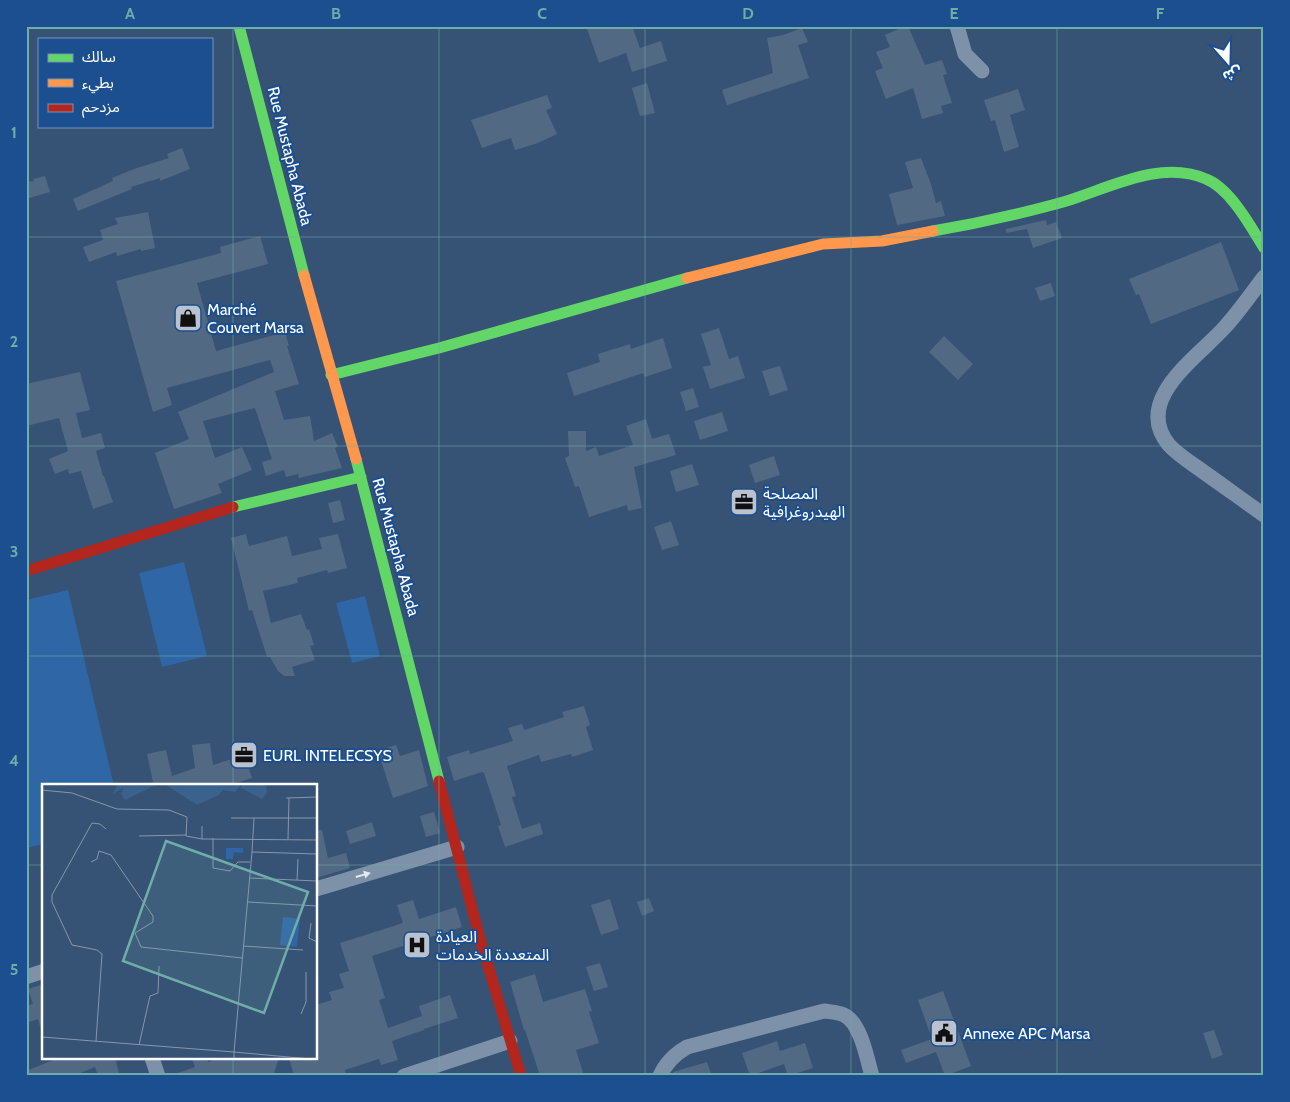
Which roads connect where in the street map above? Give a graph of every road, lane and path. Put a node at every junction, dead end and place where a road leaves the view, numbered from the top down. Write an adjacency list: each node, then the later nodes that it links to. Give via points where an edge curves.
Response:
1 (239, 26): 6 (street, Rue Mustapha Abada)
2 (958, 26): 3 (street, via 965,54)
3 (982, 71)
4 (1264, 248): 6 (street, via 1227,194 1208,179 1184,172 1157,173 1058,204 978,223 882,241 823,244 724,268)
5 (1264, 278): 8 (street, via 1225,328 1172,380 1157,410 1159,429 1179,454)
6 (331, 375): 7 (street, Rue Mustapha Abada)
7 (361, 477): 9 (street, via 244,504); 10 (street, Rue Mustapha Abada)
8 (1264, 515)
9 (26, 571)
10 (457, 848): 11 (street, one-way to 10); 14 (street, Rue Mustapha Abada)
11 (318, 888)
12 (42, 972): 13 (street)
13 (26, 977)
14 (510, 1041): 17 (street); 18 (street, Rue Mustapha Abada)
15 (153, 1060): 16 (street)
16 (158, 1076)
17 (404, 1076)
18 (521, 1076)
19 (660, 1076): 20 (street, via 677,1052 687,1047 824,1011 845,1015 852,1020)
20 (872, 1076)

